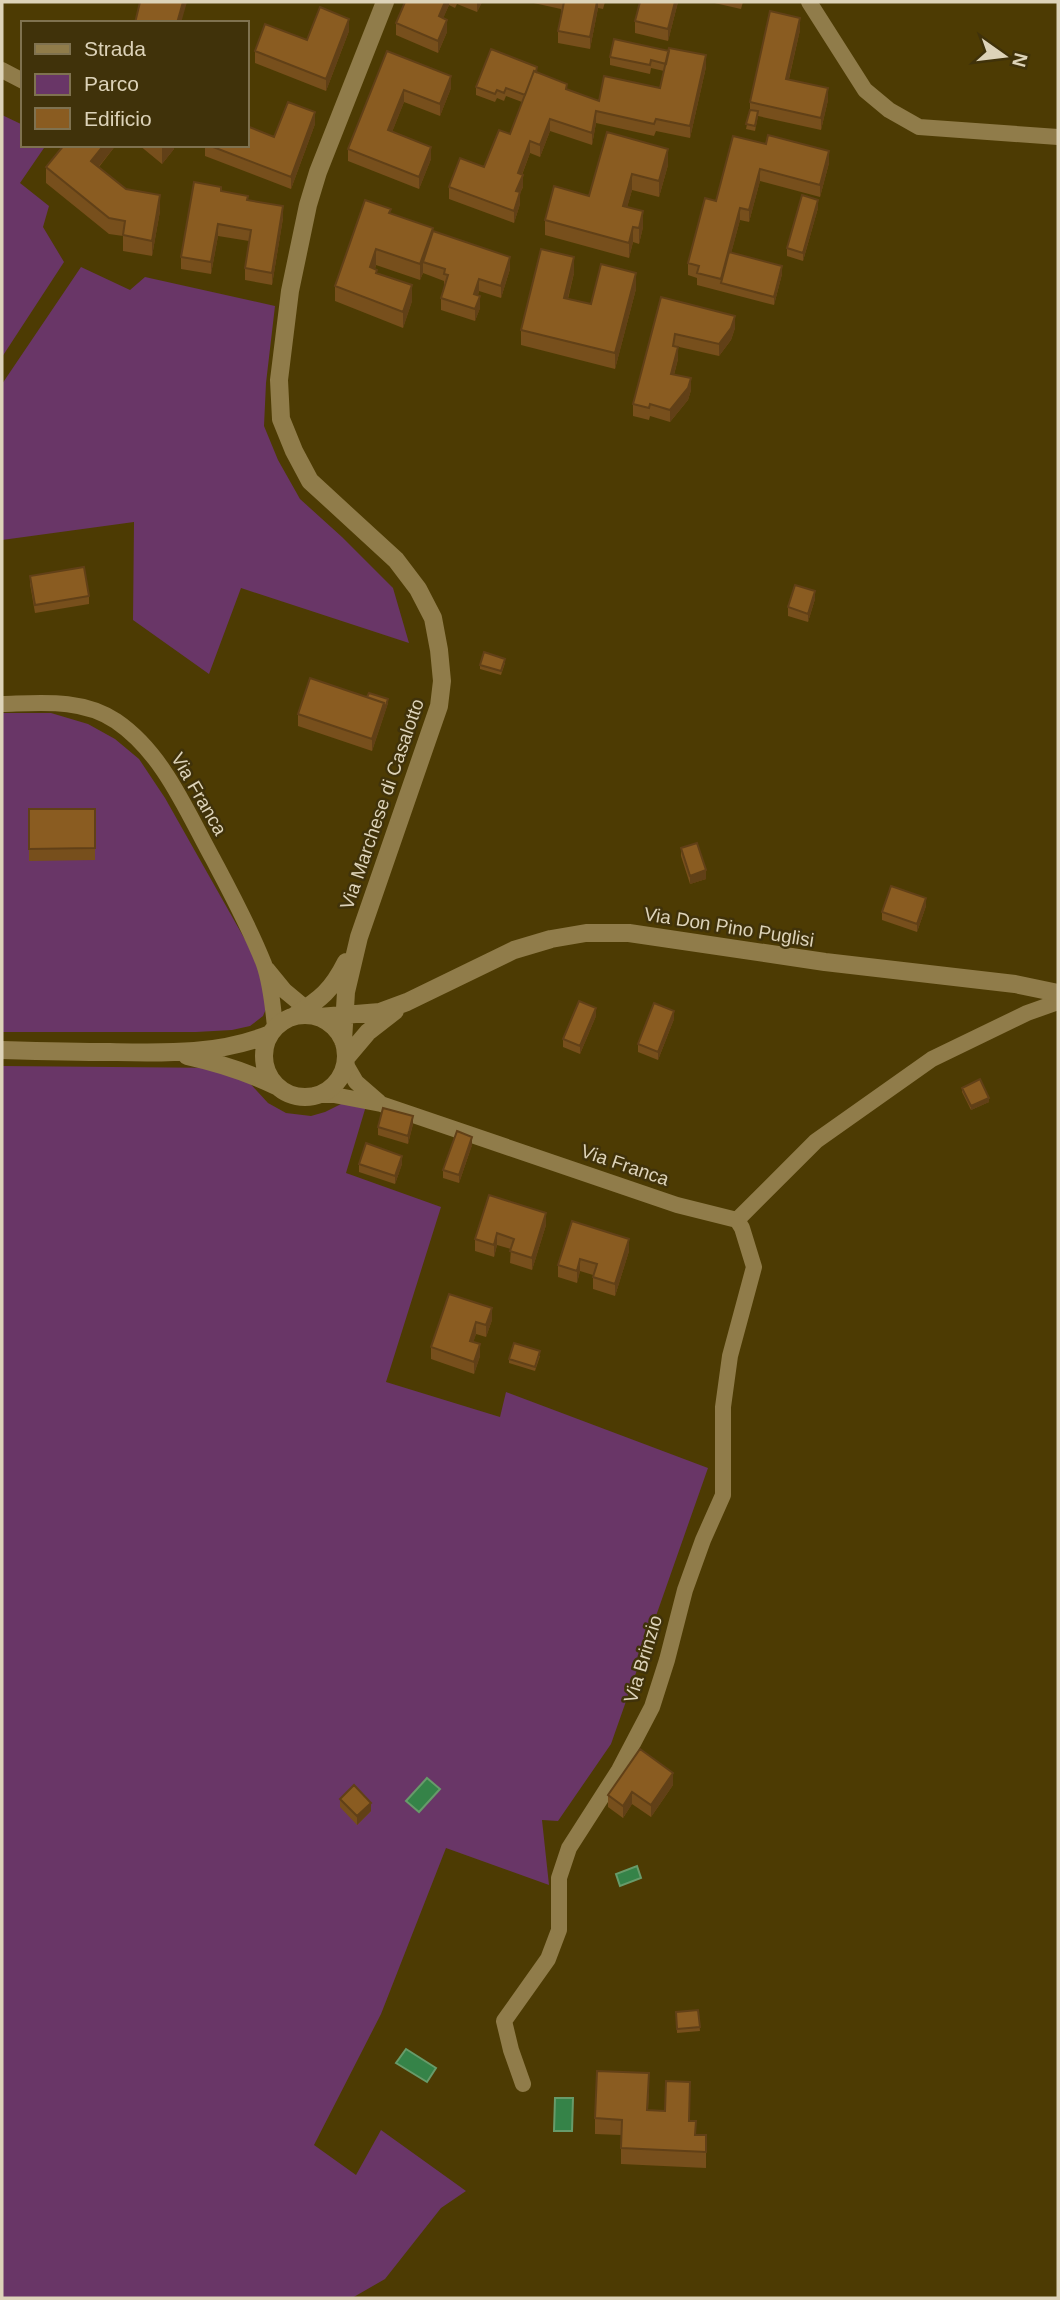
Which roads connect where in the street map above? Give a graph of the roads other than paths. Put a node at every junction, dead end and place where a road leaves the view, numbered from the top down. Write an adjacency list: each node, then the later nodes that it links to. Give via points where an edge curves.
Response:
1 (385, 2): 7 (street, Via Marchese di Casalotto, via 308,205 290,291 279,380 281,419 310,481 396,561 418,589 433,618 439,650 439,706)
2 (809, 2): 5 (street, via 865,90 919,127)
3 (2, 70): 4 (street)
4 (21, 80)
5 (1058, 136)
6 (2, 704): 8 (street, Via Franca, via 85,707 115,720 145,746 172,784 242,914)
7 (359, 937): 11 (street); 15 (street)
8 (265, 967): 9 (street); 16 (street)
9 (285, 991): 11 (street, via 298,996); 14 (street)
10 (1058, 993): 12 (street, Via Don Pino Puglisi, via 629,933 586,933 514,950)
11 (326, 994): 14 (street)
12 (407, 1002): 15 (street, via 380,1012); 19 (street)
13 (1058, 1002): 23 (street, via 932,1059 816,1141)
14 (308, 1015): 15 (street); 16 (street); 19 (street, via 337,1031)
15 (343, 1017): 19 (street)
16 (273, 1030): 18 (street, via 252,1041); 20 (street, via 264,1057 266,1069)
17 (2, 1050): 18 (street)
18 (177, 1054): 20 (street, via 228,1065)
19 (344, 1054): 21 (street, via 335,1083); 22 (street, via 356,1082)
20 (281, 1089): 21 (street)
21 (316, 1095): 22 (street, Via Franca)
22 (381, 1104): 23 (street, Via Franca, via 677,1205)
23 (737, 1220): 24 (street, Via Brinzio, via 754,1267 730,1356 723,1407 723,1495 685,1590 652,1707 619,1770 569,1848 559,1878 559,1930 548,1959 505,2021)
24 (523, 2084)

